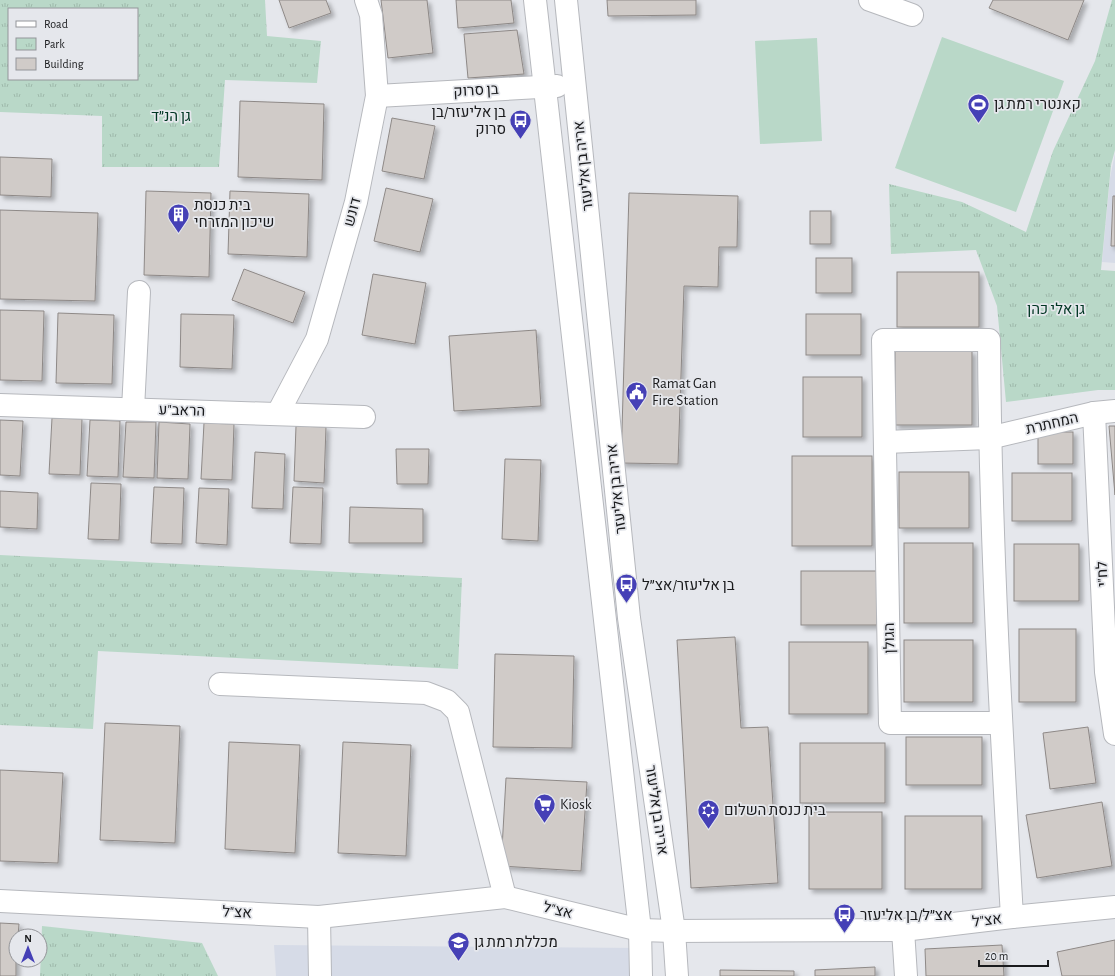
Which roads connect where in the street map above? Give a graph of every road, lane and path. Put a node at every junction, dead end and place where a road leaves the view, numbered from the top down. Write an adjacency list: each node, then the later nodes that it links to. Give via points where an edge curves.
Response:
1 (366, 0): 8 (street, דונש, via 371,15)
2 (535, 0): 6 (street, אריה בן אליעזר)
3 (566, 0): 7 (street, אריה בן אליעזר)
4 (870, 0): 5 (street)
5 (912, 15)
6 (544, 86): 7 (street, בן סרוק); 8 (street, בן סרוק); 25 (street, אריה בן אליעזר)
7 (575, 86): 27 (street, אריה בן אליעזר, via 630,618)
8 (377, 96): 13 (street, דונש, via 356,202 317,339)
9 (139, 292): 11 (street)
10 (0, 405): 11 (street, הראב"ע)
11 (133, 409): 13 (street, הראב"ע)
12 (1105, 412): 15 (street, המחתרת); 19 (street, לח"י, via 1106,672)
13 (278, 413): 14 (street, הראב"ע)
14 (364, 417)
15 (989, 438): 16 (street); 16 (street, הגולן, via 988,340 883,340); 18 (street)
16 (885, 442): 18 (street, הגולן, via 890,723)
17 (220, 684): 20 (street, via 426,693 447,701 458,712)
18 (1001, 723): 24 (street)
19 (1115, 734)
20 (505, 897): 23 (street, אצ"ל); 25 (street, אצ"ל)
21 (0, 901): 23 (street, אצ"ל)
22 (1115, 907): 24 (street, אצ"ל)
23 (319, 917): 28 (street)
24 (1012, 917): 26 (street, אצ"ל)
25 (640, 930): 27 (street, אצ"ל); 29 (street, אריה בן אליעזר)
26 (902, 930): 27 (street, אצ"ל); 31 (street)
27 (674, 931): 30 (street, אריה בן אליעזר)
28 (320, 976)
29 (641, 976)
30 (677, 976)
31 (906, 976)

